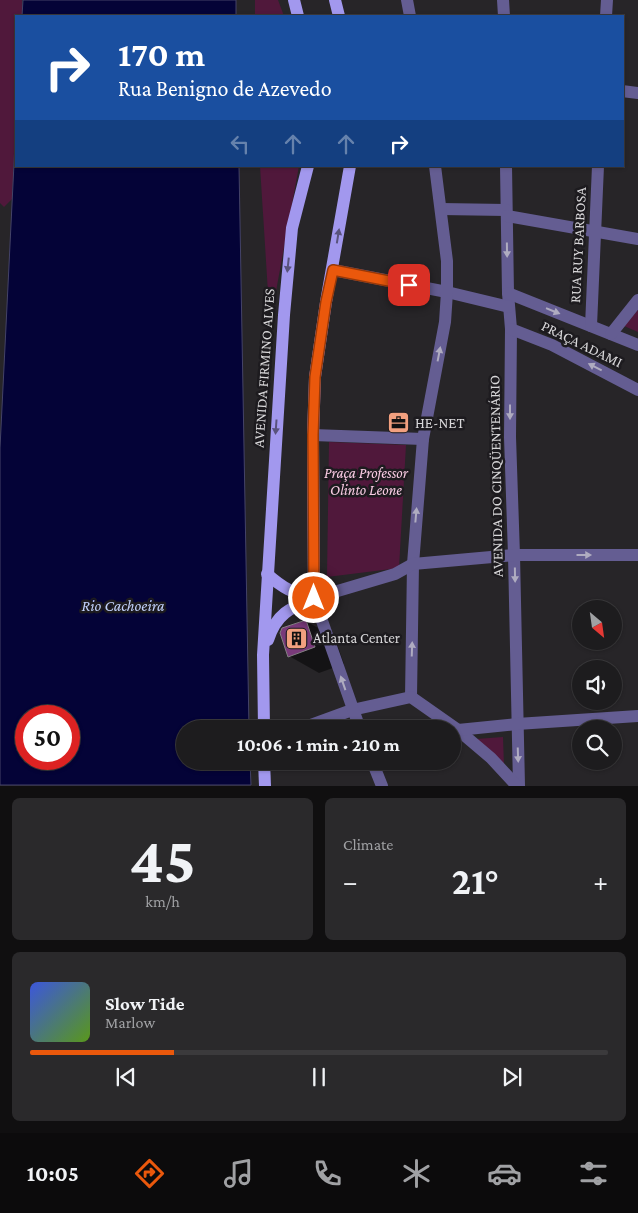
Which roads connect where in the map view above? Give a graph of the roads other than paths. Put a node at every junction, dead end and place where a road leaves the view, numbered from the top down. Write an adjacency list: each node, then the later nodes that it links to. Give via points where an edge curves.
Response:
1 (294, 0): 6 (main road)
2 (335, 0): 7 (main road)
3 (407, 0): 8 (street)
4 (503, 0): 9 (street)
5 (607, 0): 10 (street)
6 (298, 15)
7 (339, 15)
8 (410, 15)
9 (504, 15)
10 (606, 15)
11 (624, 91): 12 (street)
12 (638, 93)
13 (308, 167): 37 (main road, AVENIDA FIRMINO ALVES, one-way to 37, via 292,228 288,266)
14 (350, 167): 22 (main road, one-way to 14)
15 (435, 167): 18 (street)
16 (506, 167): 19 (street, AVENIDA DO CINQÜENTENÁRIO)
17 (598, 167): 20 (street, RUA RUY BARBOSA)
18 (441, 209): 19 (street); 23 (street)
19 (507, 213): 20 (street); 24 (street, AVENIDA DO CINQÜENTENÁRIO, one-way to 24)
20 (594, 231): 21 (street); 27 (street, RUA RUY BARBOSA)
21 (638, 240)
22 (333, 270): 23 (street); 32 (main road, via 315,377)
23 (447, 292): 26 (street); 33 (street, one-way to 23, via 445,322)
24 (508, 293): 26 (street, AVENIDA DO CINQÜENTENÁRIO); 27 (street, PRAÇA ADAMI, one-way to 27)
25 (638, 300): 29 (street)
26 (509, 307): 28 (street, AVENIDA DO CINQÜENTENÁRIO)
27 (591, 326): 29 (street, PRAÇA ADAMI)
28 (511, 329): 31 (street, PRAÇA ADAMI, one-way to 28, via 552,345); 34 (street, AVENIDA DO CINQÜENTENÁRIO, one-way to 34)
29 (611, 334): 30 (street, PRAÇA ADAMI)
30 (638, 345)
31 (638, 390)
32 (313, 435): 33 (street); 38 (main road)
33 (422, 439): 36 (street, one-way to 33)
34 (514, 555): 35 (street, one-way to 35); 36 (street); 47 (street, AVENIDA DO CINQÜENTENÁRIO, one-way to 47)
35 (638, 555)
36 (413, 564): 38 (street, via 395,574); 40 (street, one-way to 36)
37 (267, 574): 38 (main road, via 291,592); 39 (main road, AVENIDA FIRMINO ALVES)
38 (314, 598): 39 (main road, via 281,615 272,628); 41 (street, one-way to 38)
39 (263, 654): 43 (main road, AVENIDA FIRMINO ALVES)
40 (411, 697): 41 (street); 46 (street)
41 (352, 710): 44 (street); 45 (street)
42 (638, 716): 47 (street)
43 (264, 720)
44 (325, 720)
45 (356, 720)
46 (444, 720)
47 (517, 724): 48 (street); 54 (street, AVENIDA DO CINQÜENTENÁRIO, one-way to 54)
48 (461, 730)
49 (461, 733): 54 (street)
50 (264, 770): 52 (main road)
51 (376, 770): 53 (street)
52 (264, 786)
53 (382, 786)
54 (518, 786)

